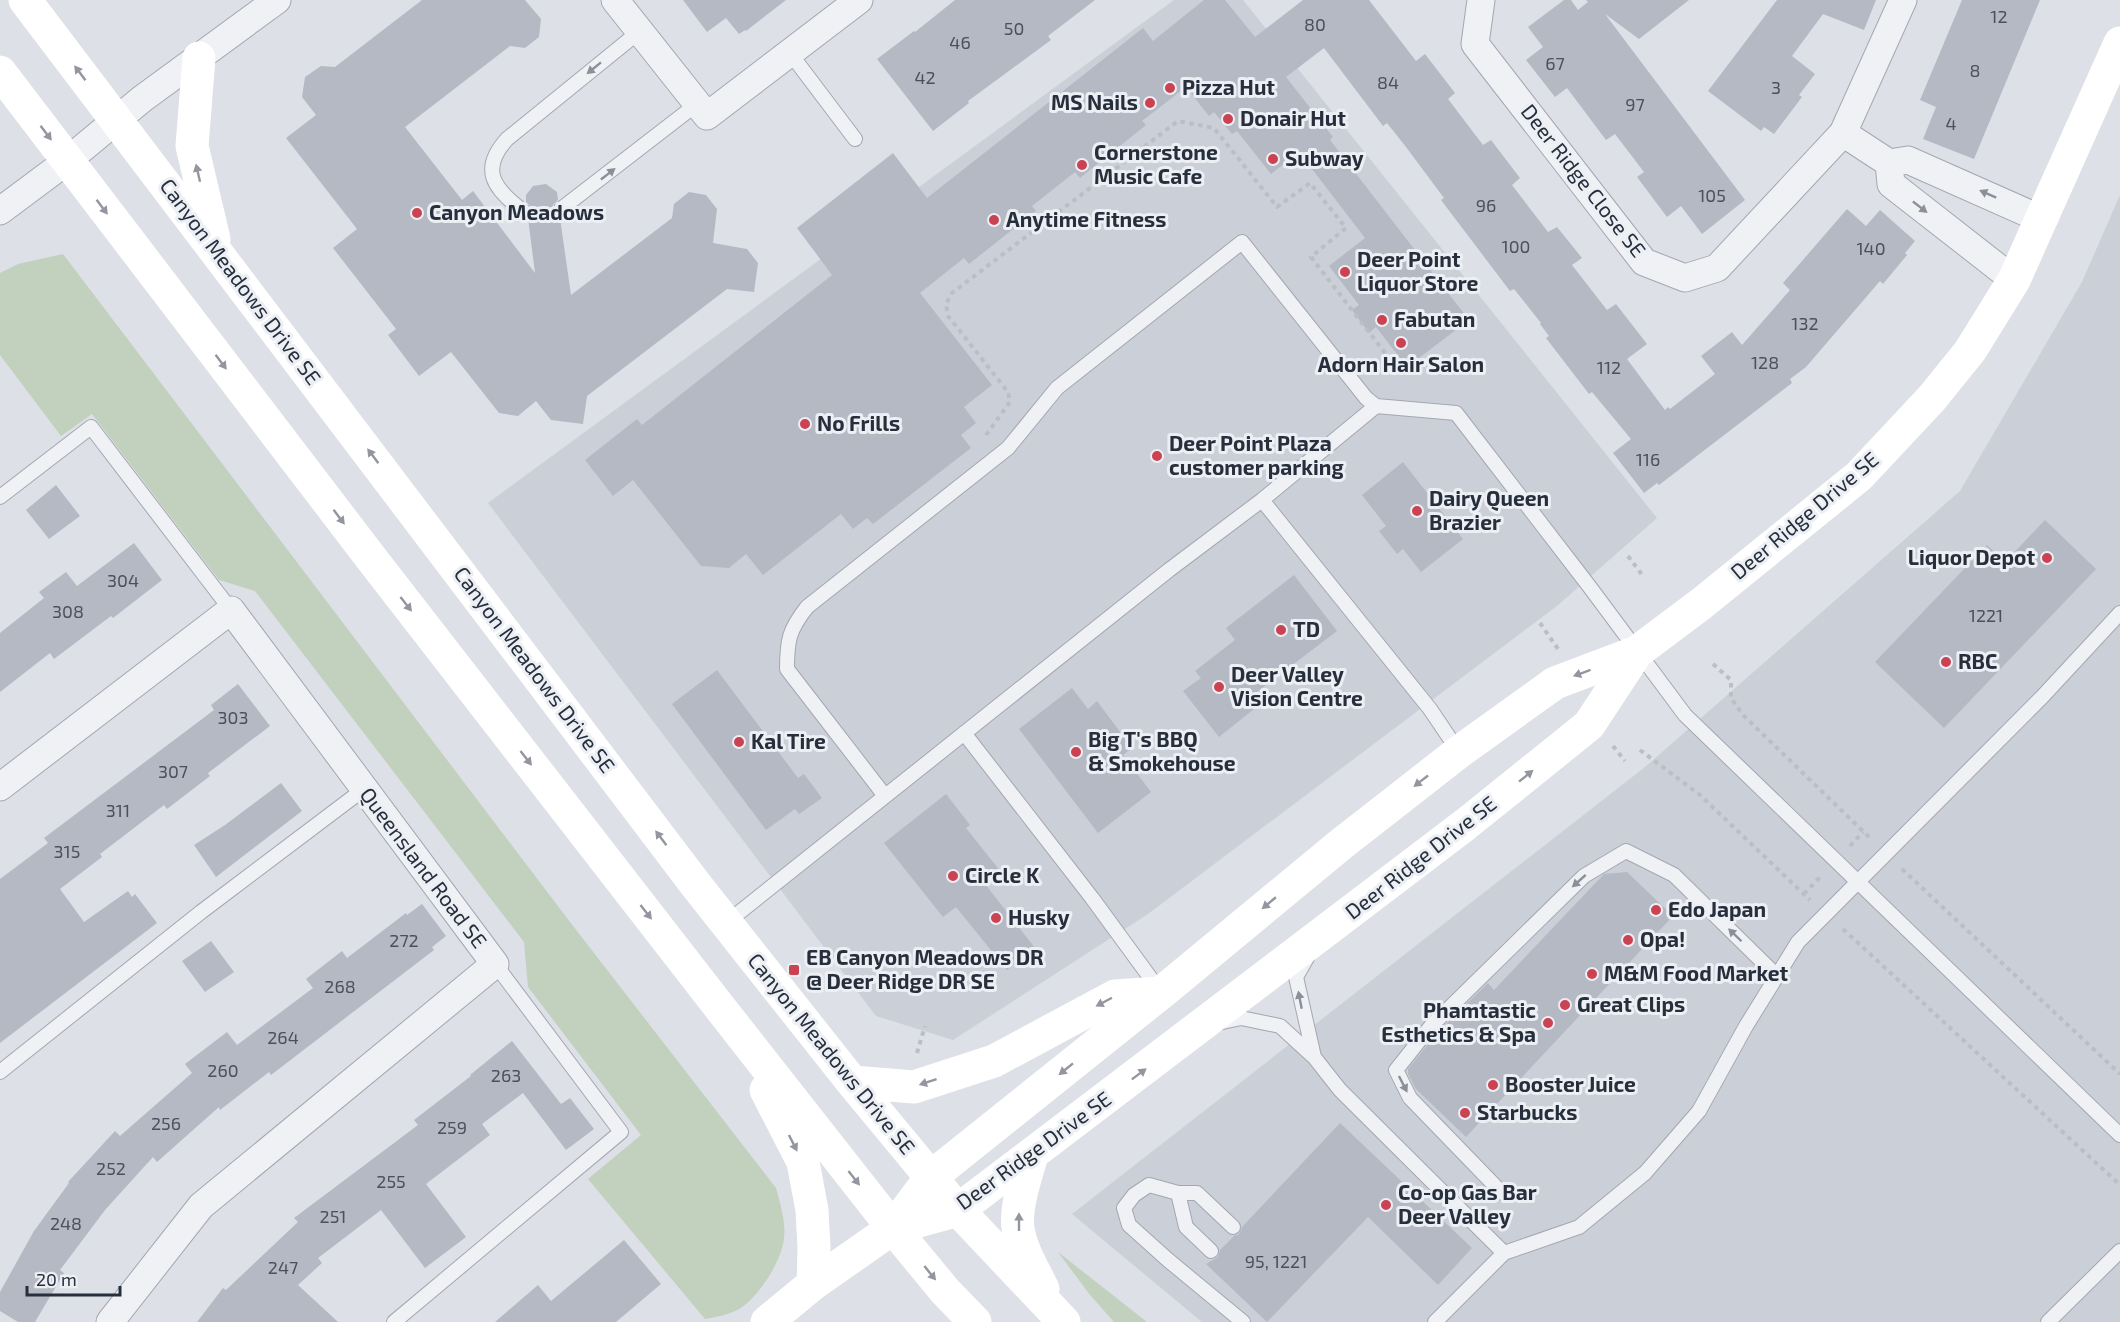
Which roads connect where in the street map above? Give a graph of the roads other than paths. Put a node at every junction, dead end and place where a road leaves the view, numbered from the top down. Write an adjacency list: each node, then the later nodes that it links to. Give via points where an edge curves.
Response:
1 (25, 0): 13 (street, Canyon Meadows Drive SE, one-way to 1)
2 (277, 0): 10 (street)
3 (615, 0): 7 (street)
4 (859, 0): 9 (street)
5 (1481, 0): 14 (street, Deer Ridge Close SE, via 1475,44 1644,262 1685,278 1717,268)
6 (1903, 0): 14 (street, Deer Ridge Close SE)
7 (640, 31): 12 (street); 20 (lane, one-way to 20, via 497,150 491,164 493,178 505,198)
8 (2120, 43): 21 (street, Deer Ridge Drive SE)
9 (790, 53): 12 (street, via 707,116); 15 (lane)
10 (199, 58): 13 (street); 22 (street, one-way to 10, via 192,146)
11 (0, 72): 16 (street, one-way to 16)
12 (697, 104): 18 (lane, one-way to 12)
13 (116, 119): 16 (street); 22 (street, Canyon Meadows Drive SE)
14 (1844, 133): 17 (street)
15 (855, 139)
16 (67, 161): 19 (street); 41 (street, one-way to 41)
17 (1889, 163): 21 (street, one-way to 17, via 1908,160); 23 (street, one-way to 23, via 1891,184)
18 (561, 208)
19 (0, 211)
20 (523, 211)
21 (2041, 219): 23 (street, Deer Ridge Drive SE)
22 (216, 250): 36 (street, Canyon Meadows Drive SE, one-way to 22)
23 (2014, 280): 29 (street, Deer Ridge Drive SE, via 1970,351 1932,398 1858,476)
24 (1376, 406): 26 (lane); 29 (lane, via 1456,413); 34 (lane, via 1242,242 1057,388 1008,448 807,607 793,625 787,669)
25 (0, 497): 27 (lane, via 91,427)
26 (1262, 500): 30 (lane); 31 (lane, via 1430,709)
27 (231, 610): 32 (street); 33 (street, Queensland Road SE)
28 (2120, 613): 35 (lane, via 2042,697)
29 (1637, 652): 31 (street, Deer Ridge Drive SE, one-way to 31, via 1555,683); 35 (lane, via 1685,715); 37 (street, Deer Ridge Drive SE, one-way to 29, via 1589,725)
30 (964, 733): 34 (lane); 40 (lane)
31 (1459, 752): 40 (street, Deer Ridge Drive SE, one-way to 40)
32 (0, 787)
33 (364, 789): 38 (street, Queensland Road SE); 44 (lane)
34 (885, 795): 36 (lane)
35 (1857, 881): 39 (lane, via 1798,942); 46 (lane)
36 (726, 923): 45 (street, Canyon Meadows Drive SE)
37 (1319, 937): 42 (street, Deer Ridge Drive SE); 43 (lane, one-way to 37, via 1296,977)
38 (495, 964): 59 (street, Queensland Road SE, via 201,1206); 60 (lane, via 621,1132)
39 (1777, 976): 50 (lane, one-way to 50, via 1674,875 1626,851 1584,876 1431,1026 1396,1070 1410,1098); 56 (lane, via 1700,1111 1645,1173 1579,1227)
40 (1161, 993): 45 (street, one-way to 45, via 1115,996 994,1061 914,1087); 48 (street, Deer Ridge Drive SE, one-way to 48)
41 (714, 1000): 53 (street, one-way to 53); 57 (street, one-way to 57, via 803,1162 812,1210)
42 (1203, 1026): 43 (lane, via 1241,1018 1280,1026); 47 (street, Deer Ridge Drive SE, one-way to 42)
43 (1314, 1057): 56 (lane, via 1340,1090)
44 (0, 1072)
45 (852, 1082): 48 (street, Canyon Meadows Drive SE)
46 (2120, 1134)
47 (1032, 1155): 51 (street, Deer Ridge Drive SE); 58 (street, one-way to 47, via 1028,1259 1018,1230)
48 (931, 1177): 51 (street, Canyon Meadows Drive SE); 53 (street, Deer Ridge Drive SE)
49 (1178, 1193): 52 (lane, via 1197,1194); 54 (lane, via 1186,1227); 63 (lane, via 1149,1185 1134,1194 1124,1208 1129,1226)
50 (1503, 1193)
51 (958, 1210): 53 (street, Deer Ridge Drive SE); 58 (street, Canyon Meadows Drive SE)
52 (1233, 1227)
53 (893, 1228): 57 (street); 62 (street, one-way to 62)
54 (1211, 1251)
55 (2120, 1251): 65 (lane)
56 (1504, 1253): 64 (lane)
57 (813, 1284): 61 (street)
58 (1060, 1318)
59 (110, 1322)
60 (394, 1322)
61 (766, 1322)
62 (975, 1322)
63 (1243, 1322)
64 (1435, 1322)
65 (2048, 1322)

